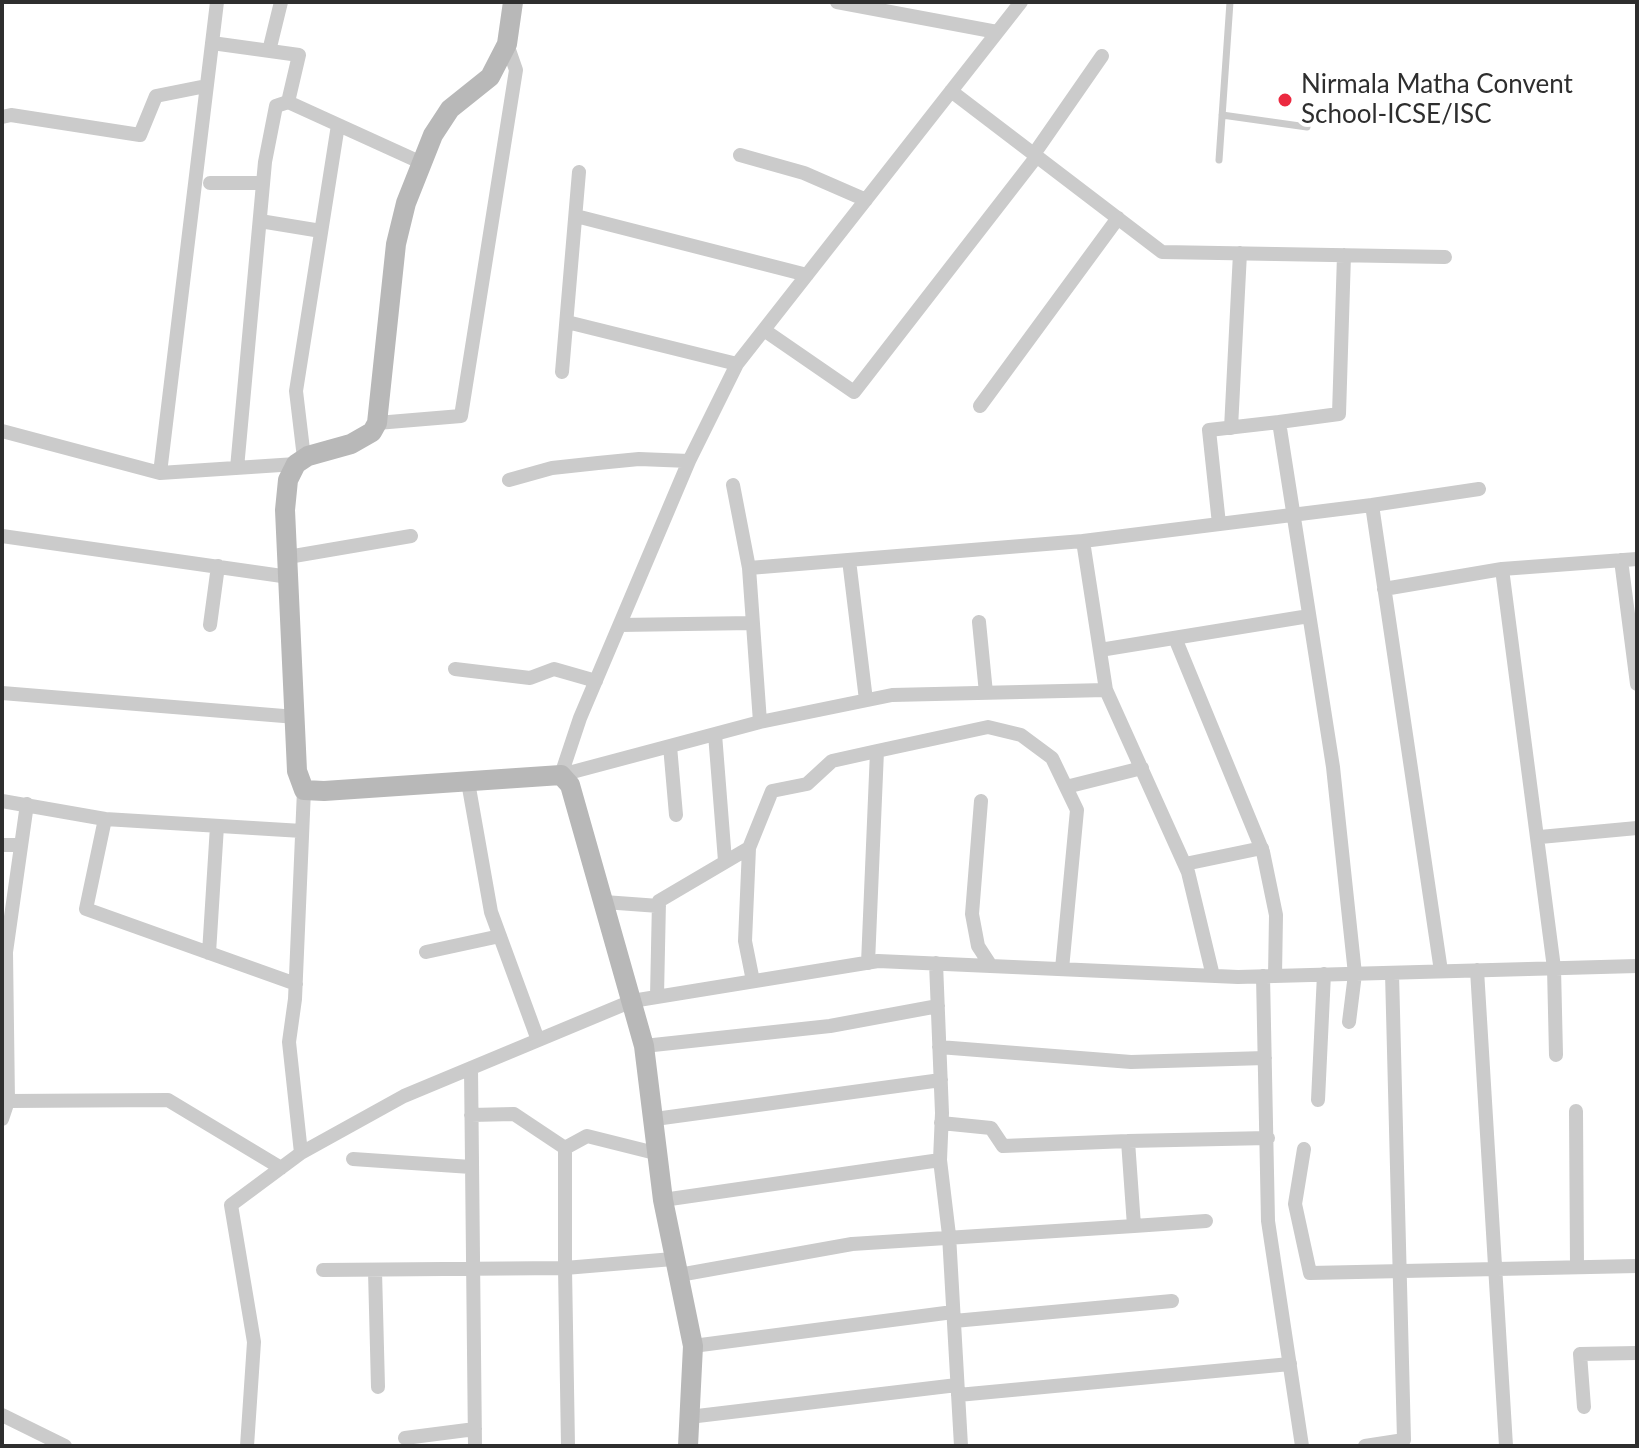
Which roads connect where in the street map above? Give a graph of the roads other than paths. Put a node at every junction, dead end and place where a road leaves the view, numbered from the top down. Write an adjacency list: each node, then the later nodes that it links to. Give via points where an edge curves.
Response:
1 (217, 2): 8 (street)
2 (281, 2): 10 (street)
3 (513, 2): 9 (street)
4 (837, 2): 7 (street)
5 (1021, 2): 7 (street)
6 (1230, 2): 15 (lane)
7 (997, 32): 13 (street)
8 (212, 43): 10 (street); 12 (street)
9 (507, 44): 22 (street, via 490,77 450,109); 41 (street, via 516,70 461,416)
10 (269, 51): 14 (street, via 299,55)
11 (1102, 56): 20 (street)
12 (206, 86): 16 (street, via 156,96 140,135); 47 (street)
13 (951, 91): 20 (street); 26 (street)
14 (288, 102): 17 (street); 25 (street, via 276,106)
15 (1222, 115): 18 (lane); 21 (lane)
16 (2, 117)
17 (338, 125): 22 (street); 30 (street)
18 (1307, 127)
19 (740, 155): 26 (street, via 804,173)
20 (1035, 155): 28 (street); 36 (street, via 854,392)
21 (1219, 160)
22 (422, 163): 41 (street, via 396,244)
23 (579, 172): 27 (street)
24 (210, 183): 25 (street)
25 (263, 183): 29 (street)
26 (866, 200): 34 (street)
27 (576, 216): 34 (street); 35 (street)
28 (1118, 218): 31 (street, via 1162,252); 39 (street)
29 (260, 221): 30 (street); 46 (street)
30 (321, 231): 44 (street, via 296,391)
31 (1240, 253): 32 (street); 42 (street)
32 (1344, 255): 33 (street); 40 (street, via 1339,414)
33 (1445, 257)
34 (807, 275): 36 (street)
35 (567, 322): 37 (street); 38 (street)
36 (764, 330): 37 (street)
37 (737, 364): 45 (street)
38 (562, 372)
39 (980, 406)
40 (1279, 422): 42 (street); 52 (street)
41 (377, 423): 44 (street, via 351,444)
42 (1231, 428): 53 (street, via 1209,430)
43 (2, 431): 47 (street)
44 (300, 461): 46 (street); 61 (street, via 288,480)
45 (689, 461): 48 (street, via 598,463); 69 (street)
46 (237, 468): 47 (street)
47 (160, 473)
48 (509, 480)
49 (733, 485): 62 (street)
50 (1479, 489): 51 (street)
51 (1372, 505): 52 (street); 64 (street)
52 (1293, 515): 53 (street); 65 (street)
53 (1219, 524): 56 (street)
54 (2, 536): 60 (street)
55 (411, 536): 61 (street)
56 (1083, 541): 58 (street); 71 (street)
57 (1637, 559): 59 (street)
58 (849, 560): 62 (street); 78 (street)
59 (1621, 560): 63 (street); 74 (street)
60 (218, 566): 61 (street); 68 (street)
61 (288, 567): 79 (street)
62 (749, 568): 67 (street)
63 (1502, 569): 64 (street); 97 (street)
64 (1384, 589): 117 (street)
65 (1309, 616): 70 (street); 120 (street, via 1333,767)
66 (979, 622): 77 (street)
67 (753, 623): 69 (street); 80 (street)
68 (210, 625)
69 (620, 625): 73 (street)
70 (1175, 638): 71 (street); 101 (street)
71 (1100, 650): 75 (street)
72 (455, 669): 73 (street, via 530,678 554,669)
73 (596, 681): 85 (street)
74 (1637, 684)
75 (1106, 690): 77 (street); 84 (street)
76 (2, 693): 79 (street)
77 (986, 693): 78 (street)
78 (866, 700): 80 (street)
79 (296, 717): 88 (street, via 297,771)
80 (760, 722): 81 (street)
81 (715, 734): 82 (street); 102 (street)
82 (670, 746): 85 (street); 92 (street)
83 (877, 751): 87 (street, via 988,727 1021,735 1052,758); 100 (street, via 832,761 807,784 772,791); 110 (street)
84 (1142, 768): 87 (street); 103 (street)
85 (561, 775): 86 (street); 104 (street, via 576,799)
86 (468, 782): 88 (street); 106 (street)
87 (1066, 787): 115 (street, via 1077,810)
88 (304, 790): 96 (street)
89 (2, 801): 91 (street)
90 (981, 801): 112 (street, via 972,914 978,946)
91 (27, 804): 93 (street); 99 (street)
92 (676, 815)
93 (105, 819): 94 (street); 109 (street, via 86,909)
94 (217, 826): 96 (street); 109 (street)
95 (1637, 828): 97 (street)
96 (302, 831): 124 (street)
97 (1540, 837): 114 (street)
98 (2, 845): 99 (street)
99 (19, 845): 107 (street)
100 (749, 848): 102 (street); 123 (street, via 745,941)
101 (1262, 848): 103 (street); 122 (street, via 1276,915)
102 (725, 861): 105 (street, via 659,901)
103 (1185, 864): 121 (street)
104 (604, 902): 105 (street); 126 (street)
105 (659, 906): 125 (street)
106 (500, 936): 108 (street); 129 (street)
107 (4, 951): 137 (street)
108 (426, 952)
109 (209, 953): 124 (street)
110 (868, 963): 111 (street); 123 (street)
111 (936, 963): 112 (street); 127 (street)
112 (991, 966): 115 (street)
113 (1637, 966): 114 (street)
114 (1554, 968): 116 (street); 132 (street)
115 (1062, 969): 121 (street)
116 (1477, 970): 117 (street); 161 (street)
117 (1441, 971): 118 (street)
118 (1392, 973): 120 (street); 165 (street)
119 (1324, 974): 120 (street); 122 (street); 136 (street)
120 (1355, 974): 128 (street)
121 (1213, 976): 122 (street)
122 (1269, 976): 133 (street)
123 (753, 981): 125 (street)
124 (296, 984): 147 (street, via 289,1042)
125 (657, 996): 126 (street)
126 (632, 1001): 129 (street); 130 (street)
127 (938, 1006): 130 (street, via 830,1026); 131 (street)
128 (1349, 1022)
129 (538, 1040): 134 (street)
130 (644, 1046): 141 (street)
131 (939, 1047): 133 (street, via 1131,1062); 135 (street)
132 (1556, 1055)
133 (1265, 1058): 143 (street)
134 (471, 1068): 139 (street); 147 (street, via 404,1096)
135 (941, 1080): 141 (street); 142 (street)
136 (1318, 1100)
137 (8, 1101): 140 (street); 152 (street, via 168,1100)
138 (1576, 1111): 159 (street)
139 (471, 1115): 145 (street, via 514,1114); 151 (street)
140 (2, 1119)
141 (655, 1119): 148 (street)
142 (941, 1123): 144 (street, via 991,1128 1003,1146); 150 (street)
143 (1268, 1138): 144 (street); 170 (street, via 1268,1221)
144 (1128, 1141): 155 (street)
145 (565, 1148): 148 (street, via 587,1136); 160 (street)
146 (1304, 1149): 165 (street, via 1295,1204 1310,1273)
147 (301, 1153): 152 (street)
148 (659, 1154): 153 (street)
149 (353, 1159): 151 (street)
150 (940, 1160): 153 (street); 156 (street)
151 (471, 1167): 164 (street)
152 (281, 1168): 179 (street, via 231,1205 254,1342)
153 (663, 1200): 158 (street)
154 (1206, 1221): 155 (street)
155 (1134, 1226): 156 (street)
156 (949, 1235): 158 (street); 167 (street)
157 (1637, 1266): 159 (street)
158 (676, 1267): 160 (street); 168 (street)
159 (1577, 1267): 161 (street)
160 (565, 1268): 164 (street); 181 (street)
161 (1497, 1269): 165 (street); 186 (street)
162 (323, 1270): 163 (street)
163 (375, 1271): 164 (street); 171 (street)
164 (471, 1271): 176 (street)
165 (1399, 1271): 185 (street, via 1404,1440)
166 (1172, 1301): 167 (street)
167 (954, 1317): 168 (street); 172 (street)
168 (693, 1346): 175 (street)
169 (1637, 1353): 173 (street, via 1580,1354)
170 (1290, 1364): 172 (street); 184 (street)
171 (378, 1387)
172 (958, 1390): 175 (street); 183 (street)
173 (1584, 1407)
174 (2, 1415): 178 (street)
175 (689, 1417): 182 (street)
176 (475, 1429): 177 (street); 180 (street)
177 (405, 1438)
178 (65, 1446)
179 (247, 1446)
180 (475, 1446)
181 (568, 1446)
182 (688, 1446)
183 (961, 1446)
184 (1302, 1446)
185 (1365, 1446)
186 (1506, 1446)

